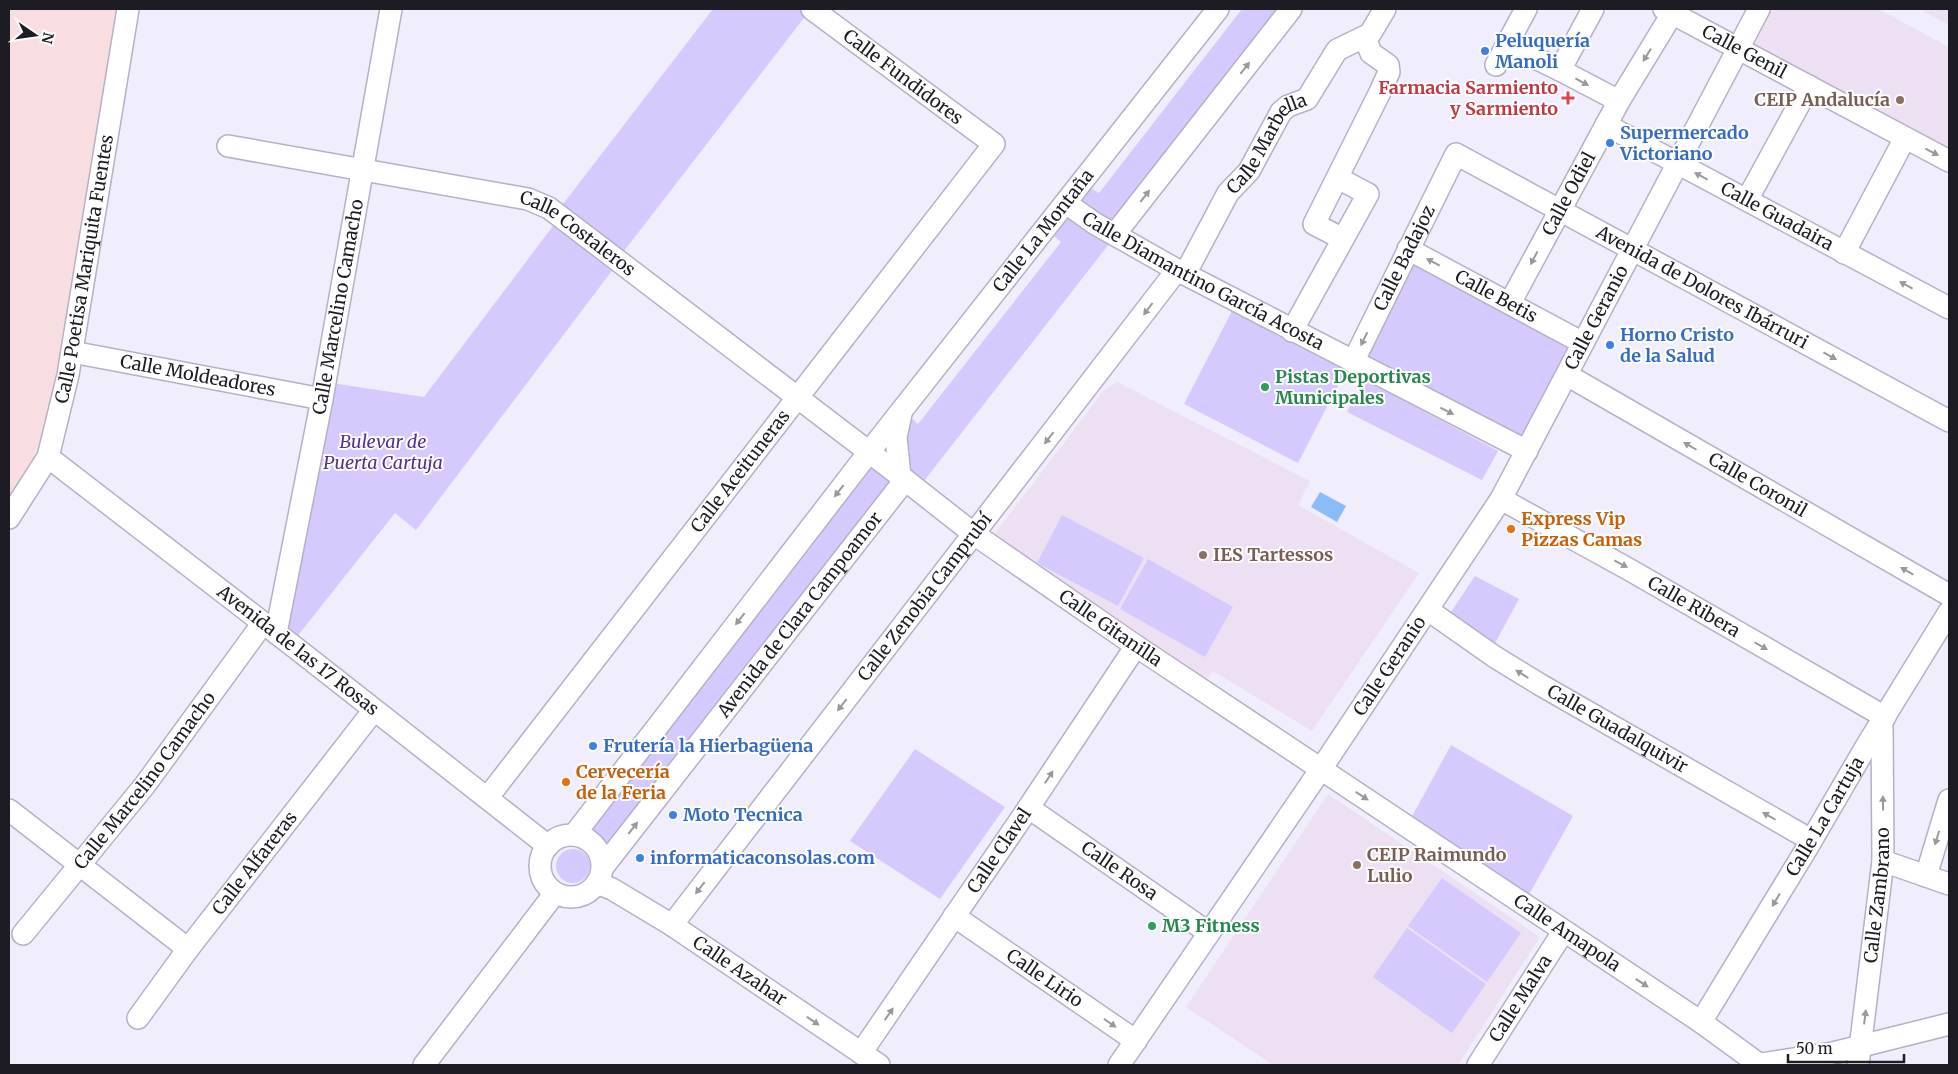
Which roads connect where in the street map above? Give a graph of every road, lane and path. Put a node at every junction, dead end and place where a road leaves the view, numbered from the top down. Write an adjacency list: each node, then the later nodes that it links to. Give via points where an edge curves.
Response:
1 (128, 9): 40 (street, Calle Poetisa Mariquita Fuentes)
2 (391, 9): 25 (street, Calle Marcelino Camacho)
3 (812, 9): 20 (street, Calle Fundidores)
4 (1218, 9): 28 (street, Calle La Montaña)
5 (1291, 9): 30 (street, one-way to 5)
6 (1385, 9): 11 (street, Calle Marbella)
7 (1526, 9): 12 (street)
8 (1593, 9): 15 (street)
9 (1759, 9): 13 (street, Calle Geranio)
10 (1671, 10): 13 (street, Calle Genil); 17 (street, Calle Odiel, one-way to 17)
11 (1365, 38): 26 (street, via 1371,53 1388,65 1388,72); 35 (street, Calle Marbella, via 1337,50 1307,99 1288,106 1282,112 1249,171 1228,192)
12 (1507, 44): 14 (street); 15 (street)
13 (1739, 47): 16 (street, Calle Genil); 24 (street, Calle Geranio)
14 (1496, 64)
15 (1560, 70): 17 (street, one-way to 17)
16 (1809, 86): 19 (street, Calle Genil); 27 (street)
17 (1618, 101): 18 (street, Calle Odiel)
18 (1606, 125): 24 (street, Calle Guadaira); 29 (street, Calle Odiel)
19 (1905, 138): 23 (street, Calle Genil, one-way to 23); 34 (street)
20 (994, 144): 43 (street, Calle Aceituneras)
21 (228, 146): 25 (street, Calle Costaleros)
22 (1456, 154): 29 (street, Avenida de Dolores Ibárruri); 32 (street, Calle Badajoz)
23 (1949, 161)
24 (1678, 163): 27 (street, Calle Guadaira, one-way to 24); 33 (street, Calle Geranio)
25 (363, 170): 43 (street, Calle Costaleros, via 528,199 544,205); 44 (street, Calle Marcelino Camacho)
26 (1338, 178): 31 (street, via 1314,224); 31 (street, via 1368,194)
27 (1747, 200): 34 (street, Calle Guadaira)
28 (1066, 204): 30 (street, Calle Diamantino García Acosta); 45 (street, Calle La Montaña)
29 (1560, 210): 33 (street, Avenida de Dolores Ibárruri); 37 (street, Calle Odiel, one-way to 37)
30 (1115, 234): 35 (street, Calle Diamantino García Acosta)
31 (1343, 239): 38 (street)
32 (1408, 249): 37 (street, Calle Betis, one-way to 32); 41 (street, Calle Badajoz, one-way to 41)
33 (1634, 249): 39 (street, Calle Geranio); 46 (street, Avenida de Dolores Ibárruri, one-way to 46)
34 (1844, 253): 36 (street, Calle Guadaira, one-way to 34)
35 (1181, 272): 38 (street, Calle Diamantino García Acosta); 53 (street, Calle Zenobia Camprubí, one-way to 53)
36 (1947, 302)
37 (1510, 303): 39 (street, Calle Betis)
38 (1292, 331): 41 (street, Calle Diamantino García Acosta)
39 (1584, 343): 42 (street, Calle Geranio)
40 (72, 352): 44 (street, Calle Moldeadores); 49 (street, Calle Poetisa Mariquita Fuentes)
41 (1353, 362): 47 (street, Calle Diamantino García Acosta, one-way to 47)
42 (1567, 375): 47 (street, Calle Geranio); 54 (street, Calle Coronil, one-way to 42)
43 (797, 397): 48 (street, Calle Costaleros); 64 (street, Calle Aceituneras)
44 (322, 399): 57 (street, Calle Marcelino Camacho)
45 (902, 411): 48 (street, Calle La Montaña); 50 (street, via 896,437)
46 (1949, 421)
47 (1527, 451): 51 (street, Calle Geranio)
48 (869, 452): 50 (street, Calle Costaleros); 68 (street, one-way to 68)
49 (48, 458): 52 (street, Calle Poetisa Mariquita Fuentes); 57 (street, Avenida de las 17 Rosas)
50 (902, 478): 53 (street, Calle Gitanilla); 73 (street, Avenida de Clara Campoamor, one-way to 50)
51 (1501, 499): 55 (street, Calle Geranio); 60 (street, Calle Ribera, one-way to 60, via 1630,570)
52 (9, 518)
53 (974, 534): 58 (street, Calle Gitanilla); 78 (street, Calle Zenobia Camprubí, one-way to 78)
54 (1949, 595)
55 (1428, 610): 62 (street, Calle Geranio); 69 (street, Calle Guadalquivir, one-way to 55, via 1539,684)
56 (1949, 612): 60 (street, Calle La Cartuja)
57 (270, 628): 59 (street, Avenida de las 17 Rosas); 72 (street, Calle Marcelino Camacho)
58 (1136, 646): 62 (street, Calle Gitanilla); 66 (street, Calle Clavel, one-way to 58)
59 (374, 710): 64 (street, Avenida de las 17 Rosas); 82 (street, Calle Alfareras)
60 (1883, 720): 61 (street, Calle La Cartuja); 63 (street, Calle Zambrano)
61 (1857, 760): 63 (street, via 1870,758); 69 (street, Calle La Cartuja)
62 (1321, 769): 79 (street, Calle Amapola, one-way to 79); 80 (street, Calle Geranio)
63 (1882, 769): 71 (street, Calle Zambrano, one-way to 63)
64 (488, 797): 70 (street, Avenida de las 17 Rosas)
65 (1949, 800): 74 (street, one-way to 74)
66 (1028, 808): 77 (street, Calle Clavel); 80 (street, Calle Rosa)
67 (9, 810): 72 (street)
68 (574, 835): 70 (street, via 553,840); 73 (street, via 587,840 599,851)
69 (1812, 840): 84 (street, Calle La Cartuja, one-way to 84)
70 (548, 846): 76 (street, via 540,866 547,885)
71 (1883, 861): 74 (street); 88 (street, Calle Zambrano, one-way to 71)
72 (79, 865): 81 (street, Calle Marcelino Camacho); 82 (street)
73 (600, 875): 76 (street, via 583,894 573,897); 78 (street, Calle Azahar, via 612,889)
74 (1926, 876): 75 (street)
75 (1949, 884)
76 (555, 892): 89 (street)
77 (954, 916): 86 (street, Calle Lirio, one-way to 86); 87 (street, Calle Clavel, one-way to 77)
78 (672, 924): 87 (street, Calle Azahar, one-way to 87)
79 (1563, 932): 84 (street, Calle Amapola, one-way to 84); 92 (street, Calle Malva)
80 (1209, 933): 86 (street, Calle Geranio)
81 (22, 934)
82 (188, 950): 83 (street, Calle Alfareras)
83 (138, 1018)
84 (1701, 1022): 93 (street, Calle Amapola)
85 (1949, 1024): 88 (street)
86 (1136, 1041): 91 (street, Calle Geranio)
87 (861, 1053): 90 (street, Calle Azahar)
88 (1860, 1056): 93 (street)
89 (424, 1065)
90 (879, 1065)
91 (1119, 1065)
92 (1478, 1065)
93 (1758, 1065)

